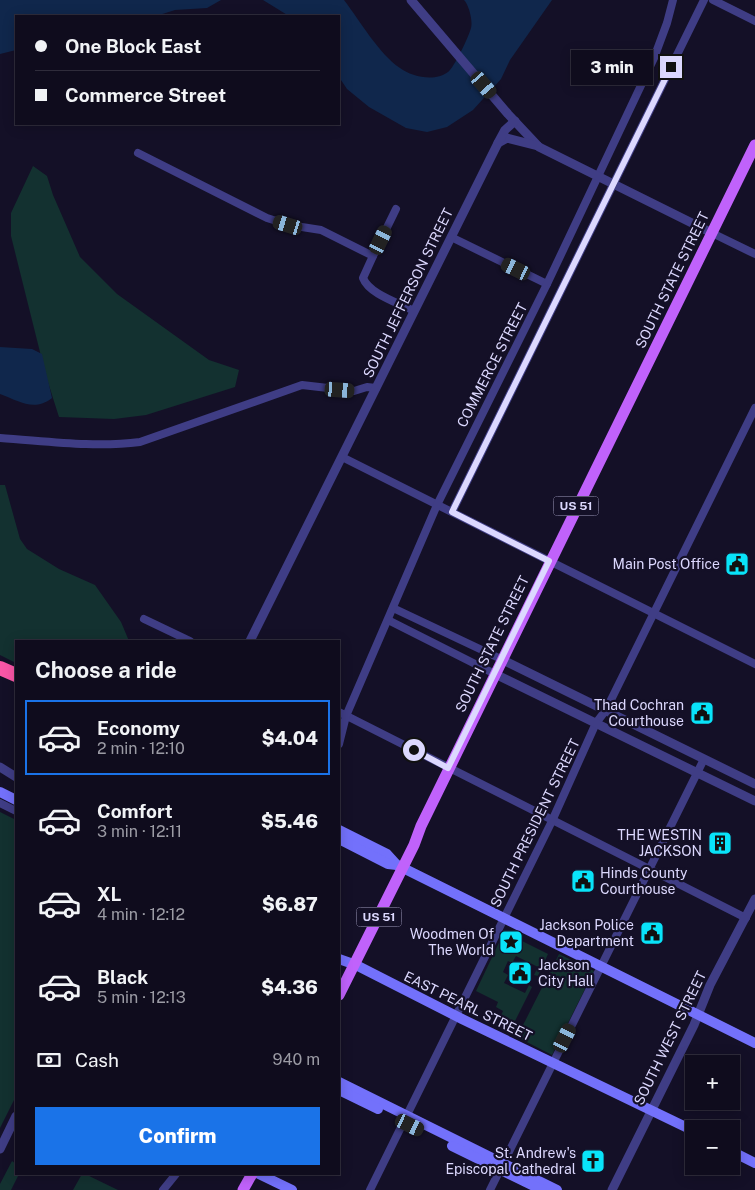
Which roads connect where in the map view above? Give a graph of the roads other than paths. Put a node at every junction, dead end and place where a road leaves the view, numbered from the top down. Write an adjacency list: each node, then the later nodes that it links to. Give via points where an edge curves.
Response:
1 (411, 0): 6 (street)
2 (672, 0): 11 (street, COMMERCE STREET, via 668,23 654,58)
3 (704, 0): 12 (street)
4 (713, 0): 5 (street)
5 (755, 21)
6 (515, 121): 7 (street, SOUTH JEFFERSON STREET); 9 (street)
7 (498, 143): 9 (street, via 507,138); 15 (street, SOUTH JEFFERSON STREET)
8 (755, 145): 14 (main road, SOUTH STATE STREET / US 51)
9 (539, 147): 11 (street)
10 (138, 153): 17 (street, via 267,218 321,230)
11 (596, 177): 12 (street); 18 (street, COMMERCE STREET)
12 (613, 185): 14 (street); 25 (street)
13 (396, 209): 17 (street)
14 (712, 232): 16 (street); 26 (main road, SOUTH STATE STREET / US 51)
15 (451, 237): 18 (street); 19 (street, SOUTH JEFFERSON STREET)
16 (755, 254)
17 (373, 256): 19 (street, via 363,278 365,282 373,290)
18 (546, 284): 24 (street, COMMERCE STREET)
19 (414, 311): 20 (street, SOUTH JEFFERSON STREET)
20 (376, 388): 22 (street, via 354,391 302,385 140,442 116,445); 23 (street, SOUTH JEFFERSON STREET)
21 (755, 408): 28 (street, SOUTH PRESIDENT STREET)
22 (0, 438)
23 (342, 457): 24 (street); 32 (street, SOUTH JEFFERSON STREET)
24 (437, 505): 25 (street); 27 (street, COMMERCE STREET)
25 (452, 512): 26 (street)
26 (549, 561): 28 (street); 33 (main road, SOUTH STATE STREET / US 51)
27 (393, 608): 30 (street, COMMERCE STREET); 33 (street)
28 (654, 614): 34 (street); 38 (street, SOUTH PRESIDENT STREET)
29 (144, 619): 31 (street)
30 (388, 620): 36 (street); 39 (street, COMMERCE STREET)
31 (188, 640)
32 (250, 640)
33 (501, 659): 36 (main road, SOUTH STATE STREET / US 51); 38 (street)
34 (755, 664)
35 (0, 668): 37 (highway)
36 (495, 674): 40 (street); 44 (main road, SOUTH STATE STREET / US 51)
37 (15, 675)
38 (606, 710): 40 (street, SOUTH PRESIDENT STREET); 42 (street)
39 (342, 714): 41 (street, COMMERCE STREET); 44 (street)
40 (596, 723): 45 (street); 53 (street, SOUTH PRESIDENT STREET)
41 (340, 734)
42 (704, 759): 45 (street); 47 (street)
43 (0, 767): 46 (street)
44 (448, 768): 53 (street); 56 (main road, SOUTH STATE STREET / US 51)
45 (696, 773): 50 (street); 57 (street)
46 (15, 776)
47 (755, 784)
48 (0, 792): 49 (main road)
49 (15, 800)
50 (755, 801)
51 (0, 803): 52 (street)
52 (15, 810)
53 (552, 820): 57 (street); 59 (street, SOUTH PRESIDENT STREET)
54 (340, 831): 56 (main road, via 386,854)
55 (340, 840): 56 (main road)
56 (400, 867): 59 (main road); 62 (main road, SOUTH STATE STREET / US 51)
57 (649, 870): 60 (street); 63 (street)
58 (755, 899): 60 (street, SOUTH WEST STREET)
59 (503, 918): 63 (main road); 66 (street, SOUTH PRESIDENT STREET)
60 (746, 918): 65 (street, SOUTH WEST STREET)
61 (340, 959): 62 (main road, EAST PEARL STREET)
62 (356, 965): 64 (main road, SOUTH STATE STREET / US 51); 66 (main road, EAST PEARL STREET)
63 (601, 966): 65 (main road); 68 (street)
64 (340, 993)
65 (698, 1014): 67 (main road); 71 (street, SOUTH WEST STREET)
66 (455, 1016): 68 (main road, EAST PEARL STREET); 73 (street, SOUTH PRESIDENT STREET)
67 (755, 1043)
68 (552, 1062): 71 (main road, EAST PEARL STREET); 78 (street)
69 (340, 1083): 73 (main road)
70 (340, 1090): 73 (main road)
71 (651, 1110): 74 (main road, EAST PEARL STREET); 89 (street, SOUTH WEST STREET)
72 (15, 1118): 75 (street)
73 (405, 1118): 78 (main road); 85 (street, SOUTH PRESIDENT STREET)
74 (685, 1127)
75 (0, 1149)
76 (740, 1156): 77 (main road)
77 (755, 1163)
78 (502, 1166): 86 (street); 87 (main road); 88 (main road)
79 (175, 1175): 82 (street)
80 (251, 1175): 83 (main road)
81 (261, 1175): 84 (main road)
82 (163, 1190)
83 (243, 1190)
84 (292, 1190)
85 (370, 1190)
86 (490, 1190)
87 (542, 1190)
88 (557, 1190)
89 (612, 1190)

